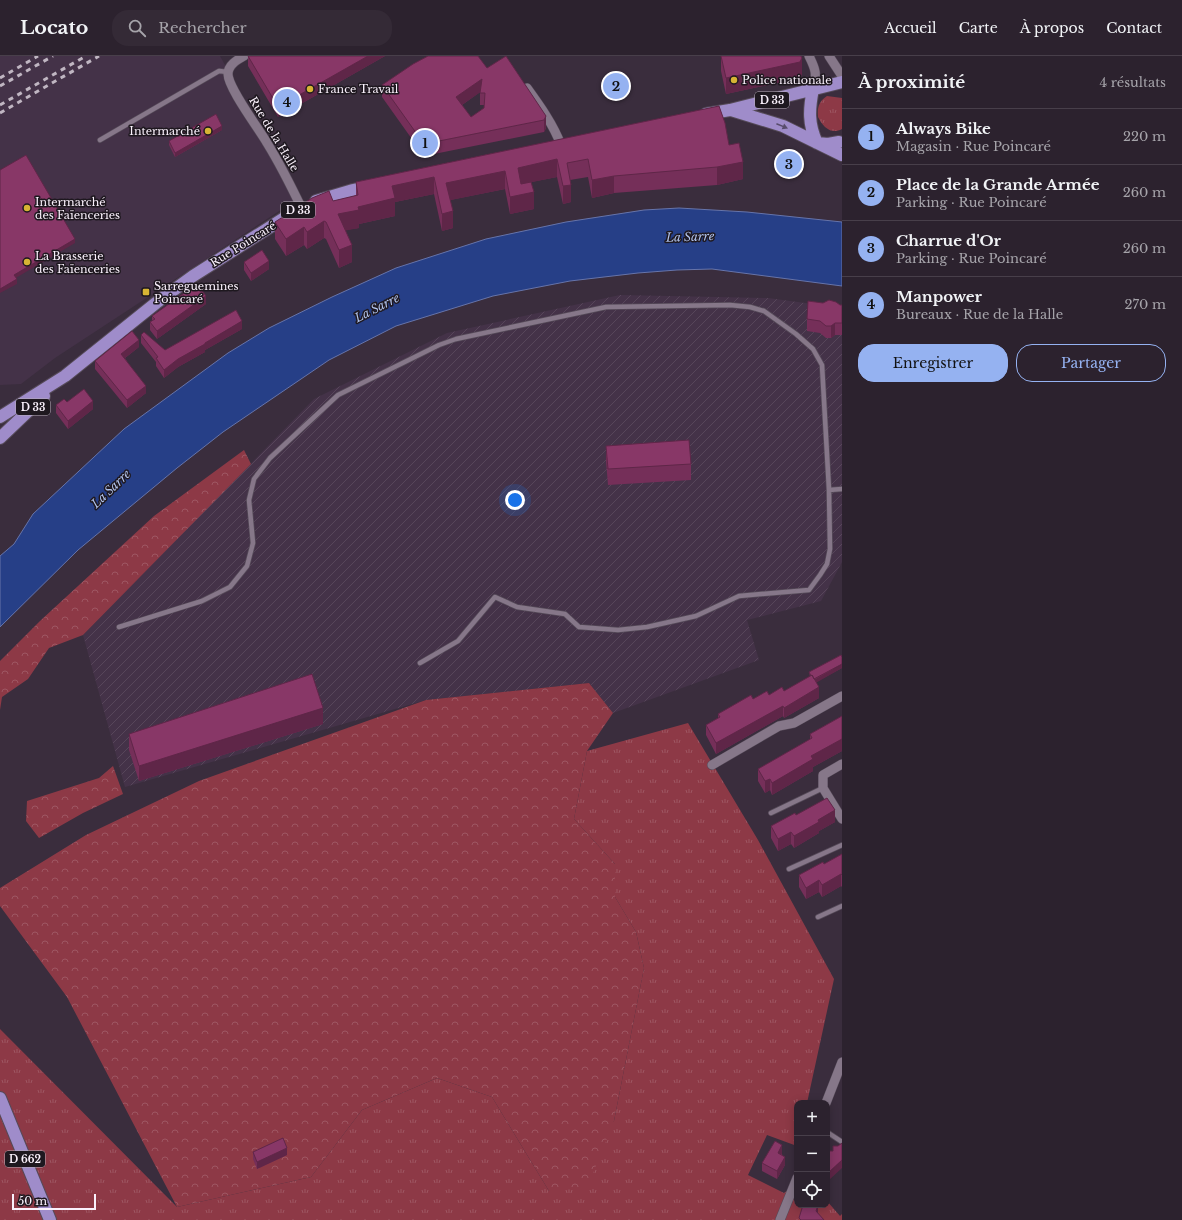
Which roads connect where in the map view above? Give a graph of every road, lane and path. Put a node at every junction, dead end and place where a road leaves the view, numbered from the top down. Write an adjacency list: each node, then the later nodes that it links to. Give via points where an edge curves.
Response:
1 (809, 56): 8 (street, via 816,69)
2 (828, 56): 5 (street)
3 (239, 57): 4 (street)
4 (228, 72): 13 (lane, via 219,71); 20 (street, Rue de la Halle, via 234,91 268,144)
5 (842, 76)
6 (842, 82): 8 (main road, D 33)
7 (523, 83): 16 (street, via 545,112 556,134)
8 (813, 89): 9 (main road, D 33); 11 (main road)
9 (730, 110): 10 (main road, D 33); 12 (main road, D 33, one-way to 12, via 769,121)
10 (694, 117)
11 (810, 122): 12 (main road); 17 (main road, via 813,134)
12 (804, 136): 17 (main road, D 33)
13 (100, 140)
14 (840, 141): 17 (main road)
15 (576, 142): 16 (main road)
16 (557, 146)
17 (823, 146): 18 (main road, D 33)
18 (842, 155)
19 (381, 184): 20 (main road, Rue Poincaré / D 33, via 319,200)
20 (302, 208): 21 (main road, Rue Poincaré / D 33, via 193,276)
21 (65, 376): 22 (main road, Rue Poincaré / D 33); 23 (main road, Rue Poincaré / D 33)
22 (0, 417)
23 (0, 438)
24 (842, 488): 25 (lane)
25 (829, 490): 26 (lane, via 822,364 813,349 796,334 764,311 750,307 606,307 456,338 338,395 270,458 254,479 249,500 253,543 247,566 230,586 202,601); 27 (lane, via 830,549 827,564 808,590 739,596 696,616 647,627 618,630 579,627 565,614 517,607 495,597 458,641)
26 (119, 627)
27 (420, 663)
28 (841, 699): 30 (street, via 794,723 779,726)
29 (842, 764): 31 (street, via 823,775)
30 (712, 765)
31 (823, 788): 32 (lane); 33 (street)
32 (771, 813)
33 (842, 819)
34 (842, 844): 35 (lane)
35 (789, 869)
36 (842, 906): 37 (lane)
37 (818, 917)
38 (842, 1062): 40 (street)
39 (0, 1098): 44 (main road, D 662)
40 (827, 1100)
41 (830, 1134): 42 (lane)
42 (842, 1142)
43 (794, 1185): 45 (street)
44 (50, 1220)
45 (780, 1220)

